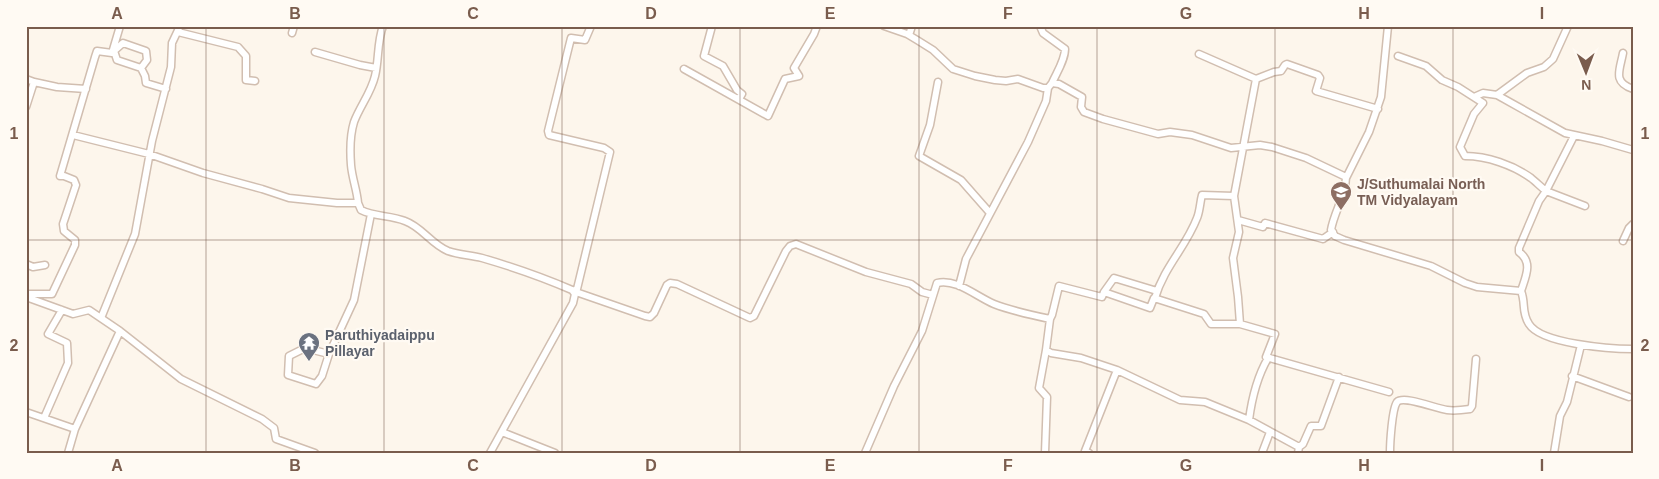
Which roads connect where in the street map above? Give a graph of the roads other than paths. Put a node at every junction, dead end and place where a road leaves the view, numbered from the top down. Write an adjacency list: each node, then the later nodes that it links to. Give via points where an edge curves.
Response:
1 (120, 26): 13 (street)
2 (383, 26): 19 (street)
3 (591, 26): 56 (street, via 585,40 570,38 548,131 549,135 610,152 577,289)
4 (712, 26): 32 (street, via 704,56 724,66 742,94)
5 (817, 26): 32 (street, via 794,68 799,76 785,79 768,116)
6 (884, 26): 12 (street)
7 (912, 26): 12 (street)
8 (1040, 26): 26 (street, via 1043,33 1066,52)
9 (1388, 26): 34 (street)
10 (1568, 26): 30 (street, via 1553,59)
11 (179, 29): 23 (street, via 238,47 246,56 246,80); 27 (street, via 172,43)
12 (909, 35): 26 (street, via 933,50 953,69 1006,81 1018,78 1043,88)
13 (114, 51): 18 (street, via 116,60); 18 (street, via 124,43 146,51 147,60); 29 (street, via 97,51)
14 (315, 52): 19 (street)
15 (1623, 53): 28 (street, via 1619,77 1623,86)
16 (1199, 54): 22 (street)
17 (1398, 56): 31 (street, via 1426,66 1442,80)
18 (141, 68): 27 (street, via 146,83)
19 (376, 68): 43 (street, via 370,91 354,123 351,143 351,166)
20 (684, 69): 32 (street)
21 (26, 79): 24 (street)
22 (1256, 79): 34 (street, via 1281,71 1288,64 1318,75 1316,91); 37 (street)
23 (255, 81)
24 (34, 82): 29 (street); 33 (street)
25 (938, 82): 45 (street, via 930,126 919,156 961,180)
26 (1050, 85): 37 (street, via 1059,84 1082,96 1081,107 1091,116 1158,134 1180,133 1221,146); 45 (street, via 1028,142)
27 (166, 89): 39 (street)
28 (1633, 89)
29 (86, 90): 35 (street)
30 (1497, 95): 31 (street, via 1483,93); 36 (street)
31 (1474, 97): 41 (street, via 1483,103 1474,114 1460,148 1465,156 1508,166 1531,178)
32 (739, 99)
33 (26, 107)
34 (1378, 108): 40 (street)
35 (73, 135): 39 (street); 59 (street, via 60,176 74,180 76,185 63,224 64,231 75,240 75,244 52,294)
36 (1574, 136): 38 (street); 41 (street)
37 (1243, 148): 40 (street, via 1272,147 1306,158); 42 (street)
38 (1633, 150)
39 (149, 154): 43 (street, via 289,198); 62 (street, via 135,234)
40 (1346, 178): 49 (street, via 1332,222)
41 (1546, 191): 44 (street); 55 (street, via 1519,248 1527,261)
42 (1234, 196): 47 (street); 54 (street, via 1202,195 1193,228)
43 (358, 203): 46 (street, via 361,210)
44 (1586, 206)
45 (990, 213): 53 (street, via 966,259)
46 (371, 214): 56 (street, via 396,217 415,224 433,242 448,251 515,268); 69 (street, via 354,300)
47 (1238, 220): 49 (street, via 1263,227 1265,223 1323,239); 64 (street, via 1239,232 1232,258)
48 (1633, 224): 50 (street)
49 (1333, 232): 55 (street, via 1344,240 1414,260 1477,287)
50 (1623, 241)
51 (26, 264): 52 (street, via 33,267)
52 (45, 265)
53 (958, 286): 58 (street, via 937,283); 63 (street, via 1023,314)
54 (1157, 291): 57 (street, via 1114,278); 60 (street)
55 (1521, 291): 66 (street, via 1524,314 1530,327 1552,339)
56 (573, 292): 58 (street, via 650,317 667,285 677,284 750,318 754,316 786,251 796,244 866,272 911,284); 81 (street, via 573,303)
57 (1104, 292): 60 (street, via 1150,308); 63 (street, via 1102,297 1059,286)
58 (932, 295): 88 (street, via 922,331)
59 (26, 296): 61 (street)
60 (1155, 298): 64 (street, via 1204,314 1211,324)
61 (62, 310): 62 (street, via 73,314 89,310); 78 (street, via 48,334 67,342 68,363)
62 (102, 318): 65 (street)
63 (1050, 319): 68 (street)
64 (1240, 324): 70 (street, via 1275,334)
65 (120, 331): 80 (street); 85 (street, via 181,379 262,418 274,428 276,439)
66 (1581, 344): 67 (street); 73 (street)
67 (1633, 349)
68 (1046, 350): 72 (street); 89 (street, via 1039,388 1047,397)
69 (329, 354): 69 (street, via 316,384 288,375 289,356 305,348)
70 (1268, 358): 74 (street); 79 (street, via 1260,373)
71 (1476, 359): 92 (street, via 1470,409 1450,410 1411,400 1400,401 1394,411)
72 (1117, 370): 79 (street, via 1180,400 1204,402); 90 (street, via 1085,451)
73 (1572, 376): 76 (street); 93 (street, via 1567,402 1560,416)
74 (1339, 377): 75 (street); 83 (street, via 1321,426 1311,426)
75 (1389, 392)
76 (1629, 397)
77 (26, 412): 78 (street)
78 (44, 418): 80 (street)
79 (1249, 420): 82 (street)
80 (76, 429): 84 (street)
81 (502, 432): 86 (street); 87 (street)
82 (1270, 432): 83 (street); 91 (street)
83 (1298, 450)
84 (68, 453)
85 (316, 453)
86 (490, 453)
87 (555, 453)
88 (865, 453)
89 (1045, 453)
90 (1089, 453)
91 (1262, 453)
92 (1390, 453)
93 (1554, 453)

